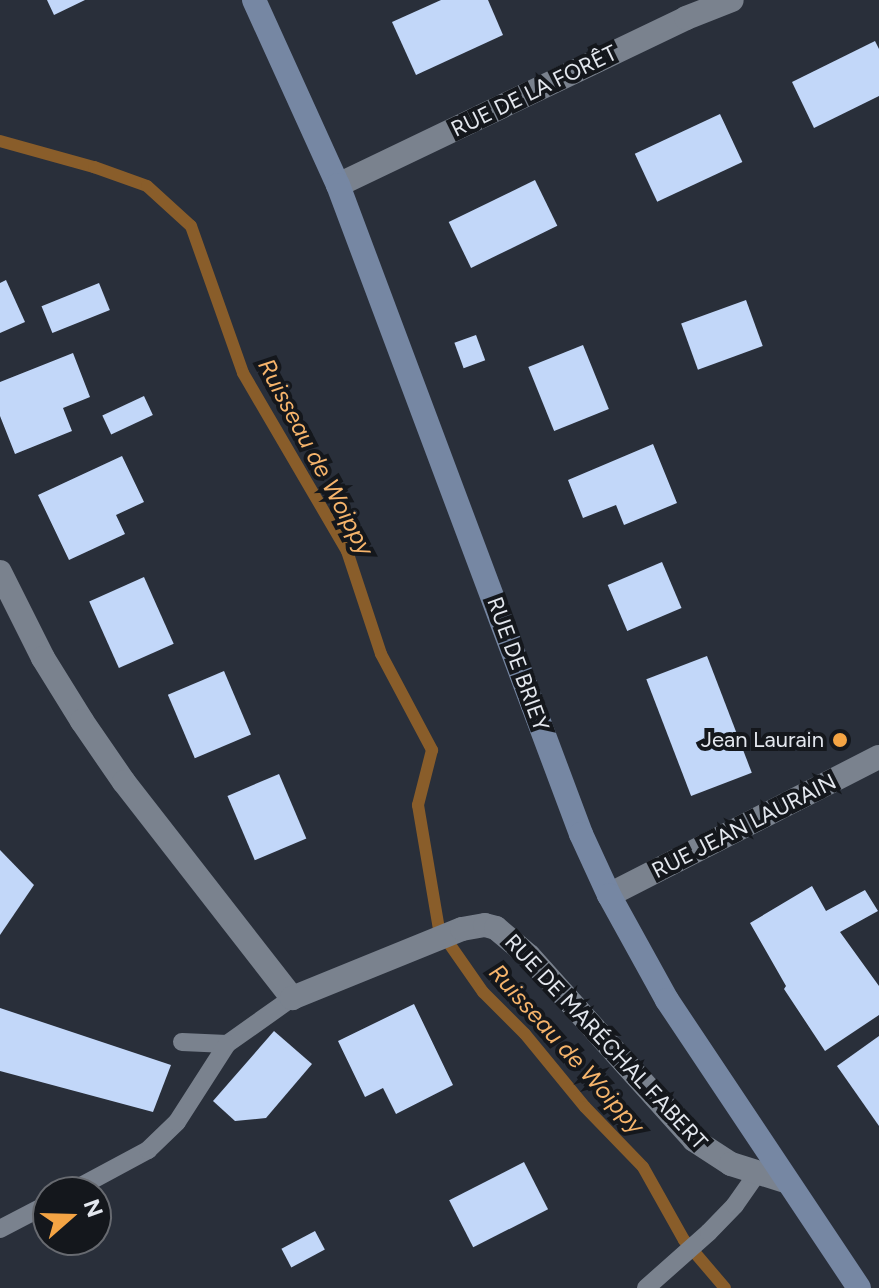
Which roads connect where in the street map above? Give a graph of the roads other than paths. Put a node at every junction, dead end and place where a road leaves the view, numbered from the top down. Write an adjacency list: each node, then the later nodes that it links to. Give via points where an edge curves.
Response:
1 (254, 0): 3 (street, RUE DE BRIEY)
2 (732, 0): 3 (street, RUE DE LA FORÊT)
3 (338, 185): 6 (street, RUE DE BRIEY, via 581,834)
4 (0, 572): 7 (street, via 82,721)
5 (879, 757): 6 (street, RUE JEAN LAURAIN)
6 (609, 895): 12 (street, RUE DE BRIEY, via 667,1000)
7 (292, 998): 9 (lane, RUE DE MARÉCHAL FABERT); 10 (street, RUE DE MARÉCHAL FABERT, via 462,929 485,925 508,936 694,1140 711,1154)
8 (182, 1042): 9 (lane)
9 (227, 1044): 11 (lane, via 177,1122 148,1150)
10 (757, 1173): 12 (street, RUE DE MARÉCHAL FABERT); 15 (lane, via 709,1232)
11 (100, 1176)
12 (785, 1181): 16 (street, RUE DE BRIEY)
13 (32, 1212): 14 (lane)
14 (0, 1229)
15 (646, 1288)
16 (859, 1288)

